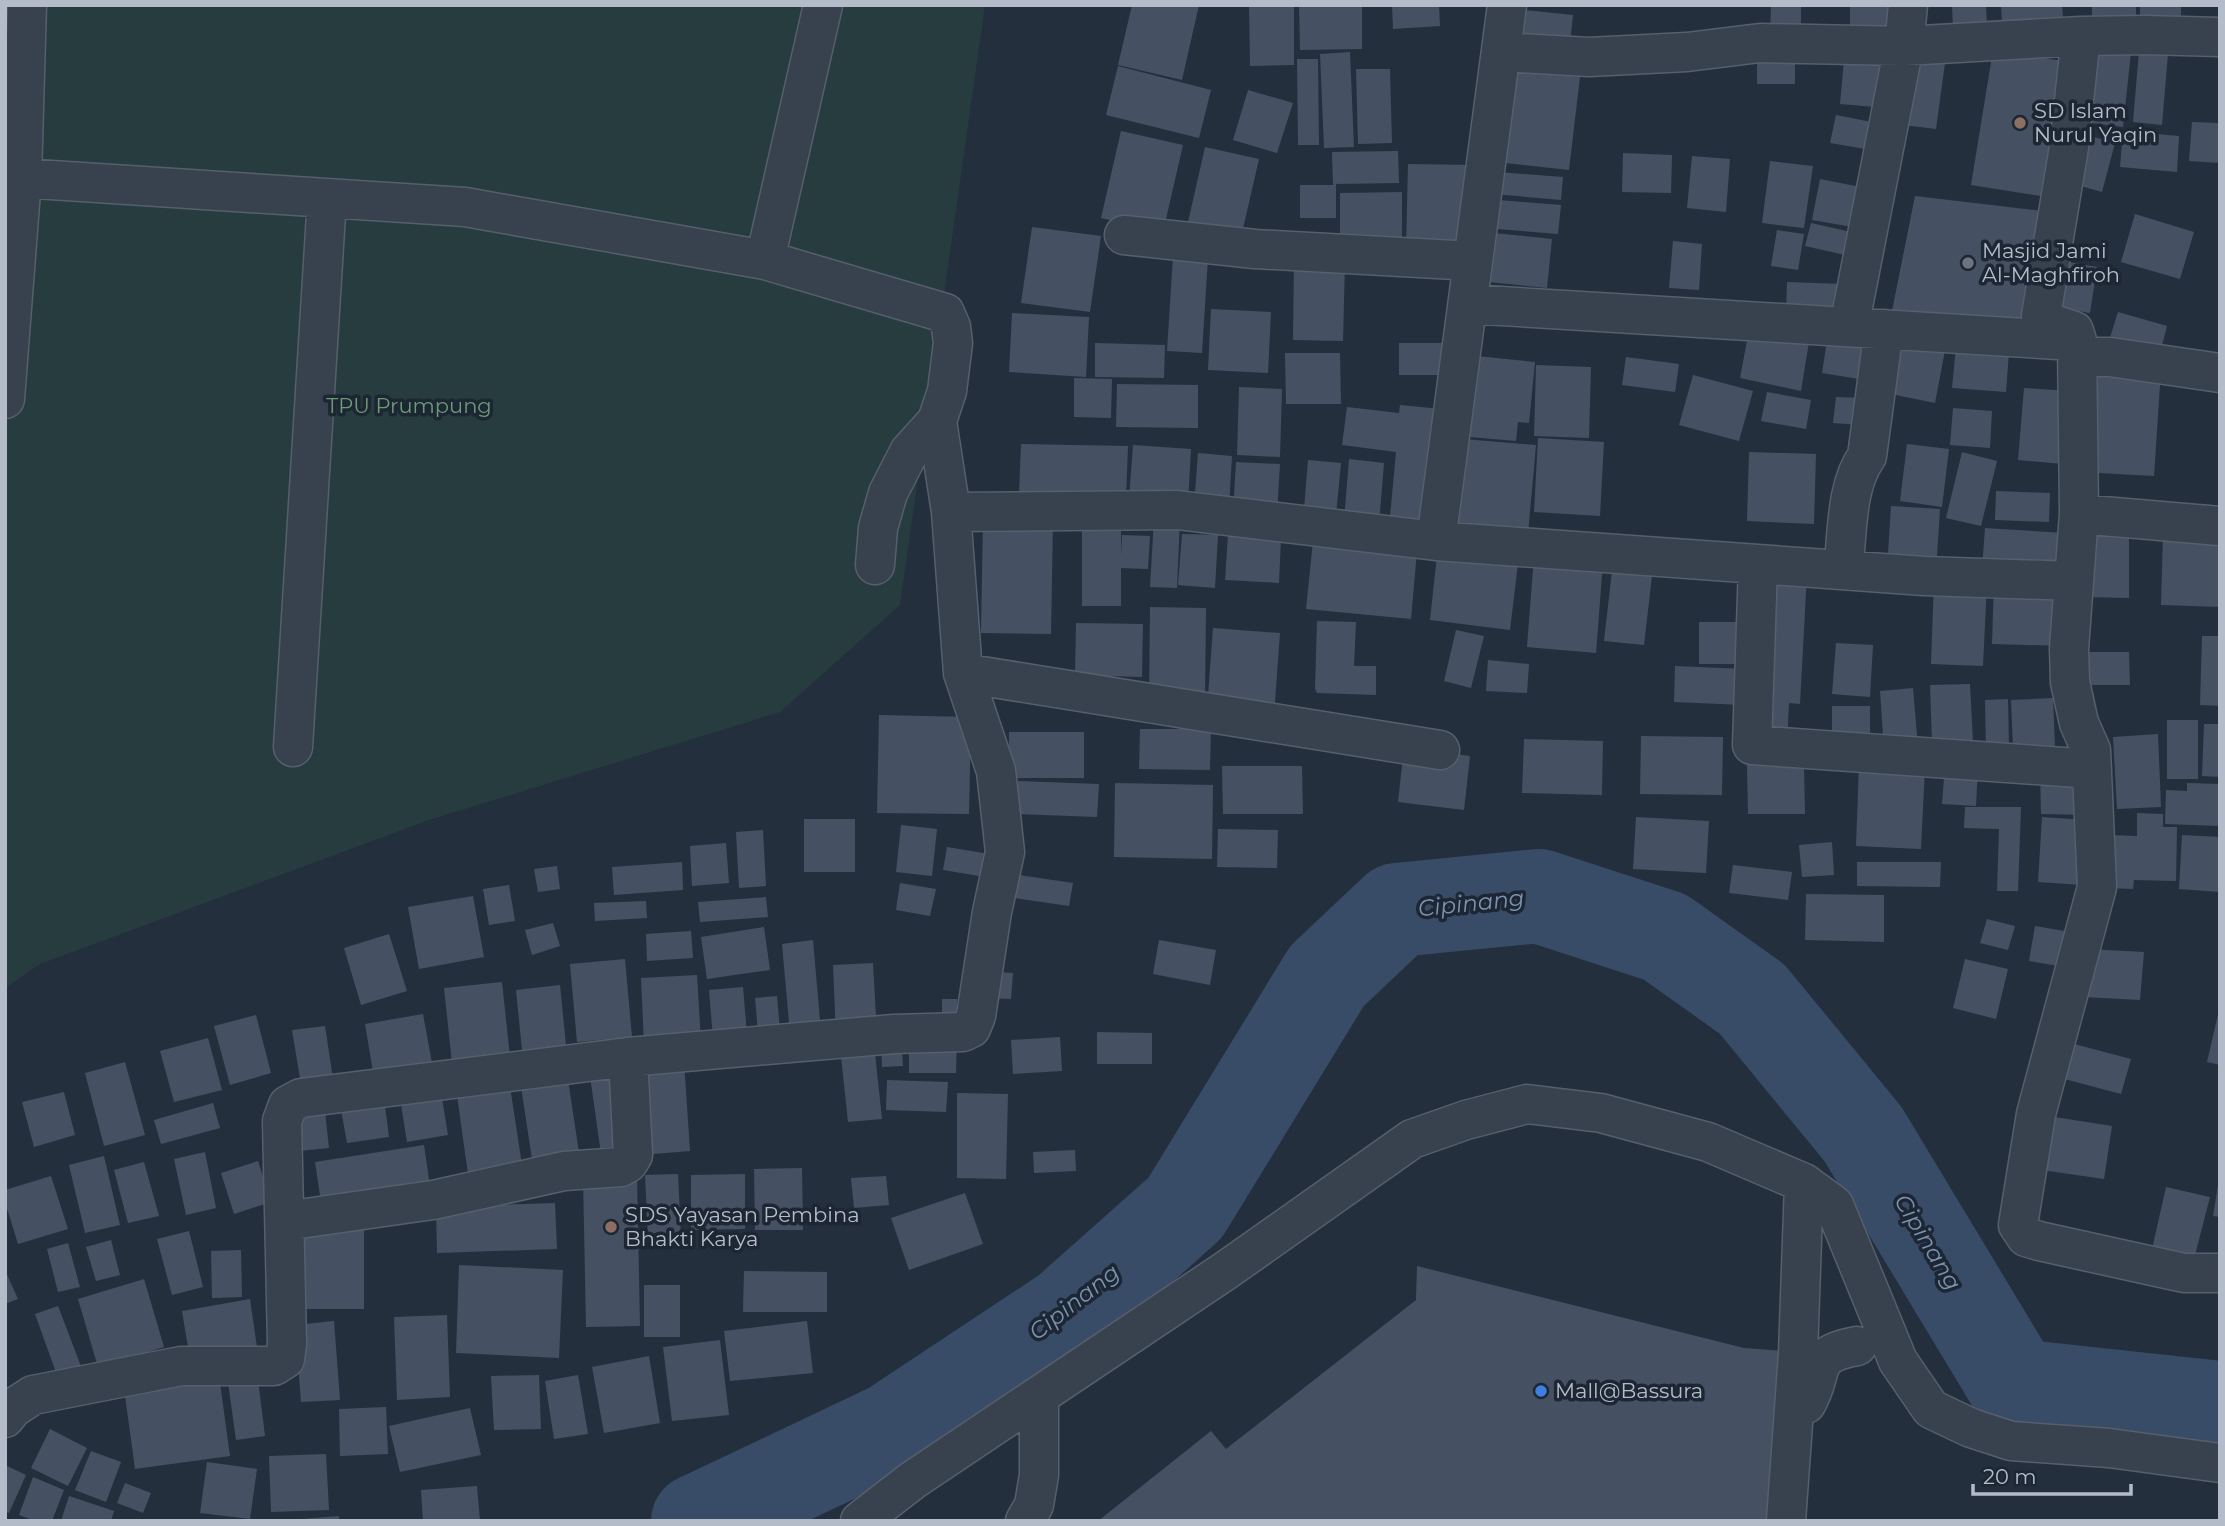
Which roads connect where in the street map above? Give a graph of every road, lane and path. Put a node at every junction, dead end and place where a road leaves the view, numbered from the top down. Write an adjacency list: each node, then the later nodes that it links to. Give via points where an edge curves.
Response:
1 (27, 5): 9 (street)
2 (823, 5): 12 (street)
3 (1507, 5): 8 (street)
4 (1908, 5): 7 (street)
5 (2196, 26): 6 (street)
6 (2081, 36): 7 (street); 16 (street, via 2069,147 2041,316 2074,331)
7 (1904, 46): 8 (street, via 1760,43 1589,57); 15 (street)
8 (1501, 52): 13 (street)
9 (14, 177): 10 (street); 18 (street)
10 (327, 198): 12 (street, via 465,206); 29 (street)
11 (1124, 235): 13 (street, via 1255,249)
12 (765, 260): 19 (street, via 945,313 953,344 947,391)
13 (1473, 261): 14 (street)
14 (1468, 304): 15 (street); 23 (street)
15 (1867, 328): 16 (street); 26 (street, via 1867,456 1853,485)
16 (2078, 349): 17 (street); 21 (street)
17 (2220, 373)
18 (5, 398)
19 (937, 421): 20 (street); 25 (street, via 909,453 888,494 878,528)
20 (951, 512): 23 (street, via 1177,510); 28 (street)
21 (2079, 513): 22 (street); 27 (street)
22 (2220, 526)
23 (1436, 541): 24 (street)
24 (1758, 564): 26 (street); 31 (street, via 1752,745)
25 (875, 565)
26 (1843, 570): 27 (street)
27 (2074, 581): 31 (street, via 2070,682 2091,750)
28 (963, 673): 30 (street); 32 (street, via 996,771 1005,852 971,1028)
29 (293, 747)
30 (1440, 750)
31 (2092, 769): 35 (street, via 2096,887 2036,1114 2018,1225 2026,1237 2039,1241 2184,1273)
32 (628, 1057): 34 (street, via 633,1155 621,1167 564,1171 433,1200); 34 (street, via 301,1098 288,1105 282,1121)
33 (1804, 1182): 37 (street, via 1708,1142 1601,1113 1527,1104 1466,1120 1412,1139); 38 (street); 40 (street, via 1834,1205 1898,1361 1931,1409 1971,1429 2011,1441)
34 (285, 1221): 39 (street, via 285,1359 274,1366 181,1366 33,1395)
35 (2220, 1273)
36 (1857, 1346): 38 (street, via 1831,1352 1823,1359 1811,1395)
37 (1039, 1396): 41 (street); 42 (street, via 1039,1475 1034,1505)
38 (1795, 1415): 43 (street)
39 (5, 1418)
40 (2220, 1463)
41 (860, 1521)
42 (1025, 1521)
43 (1786, 1521)

